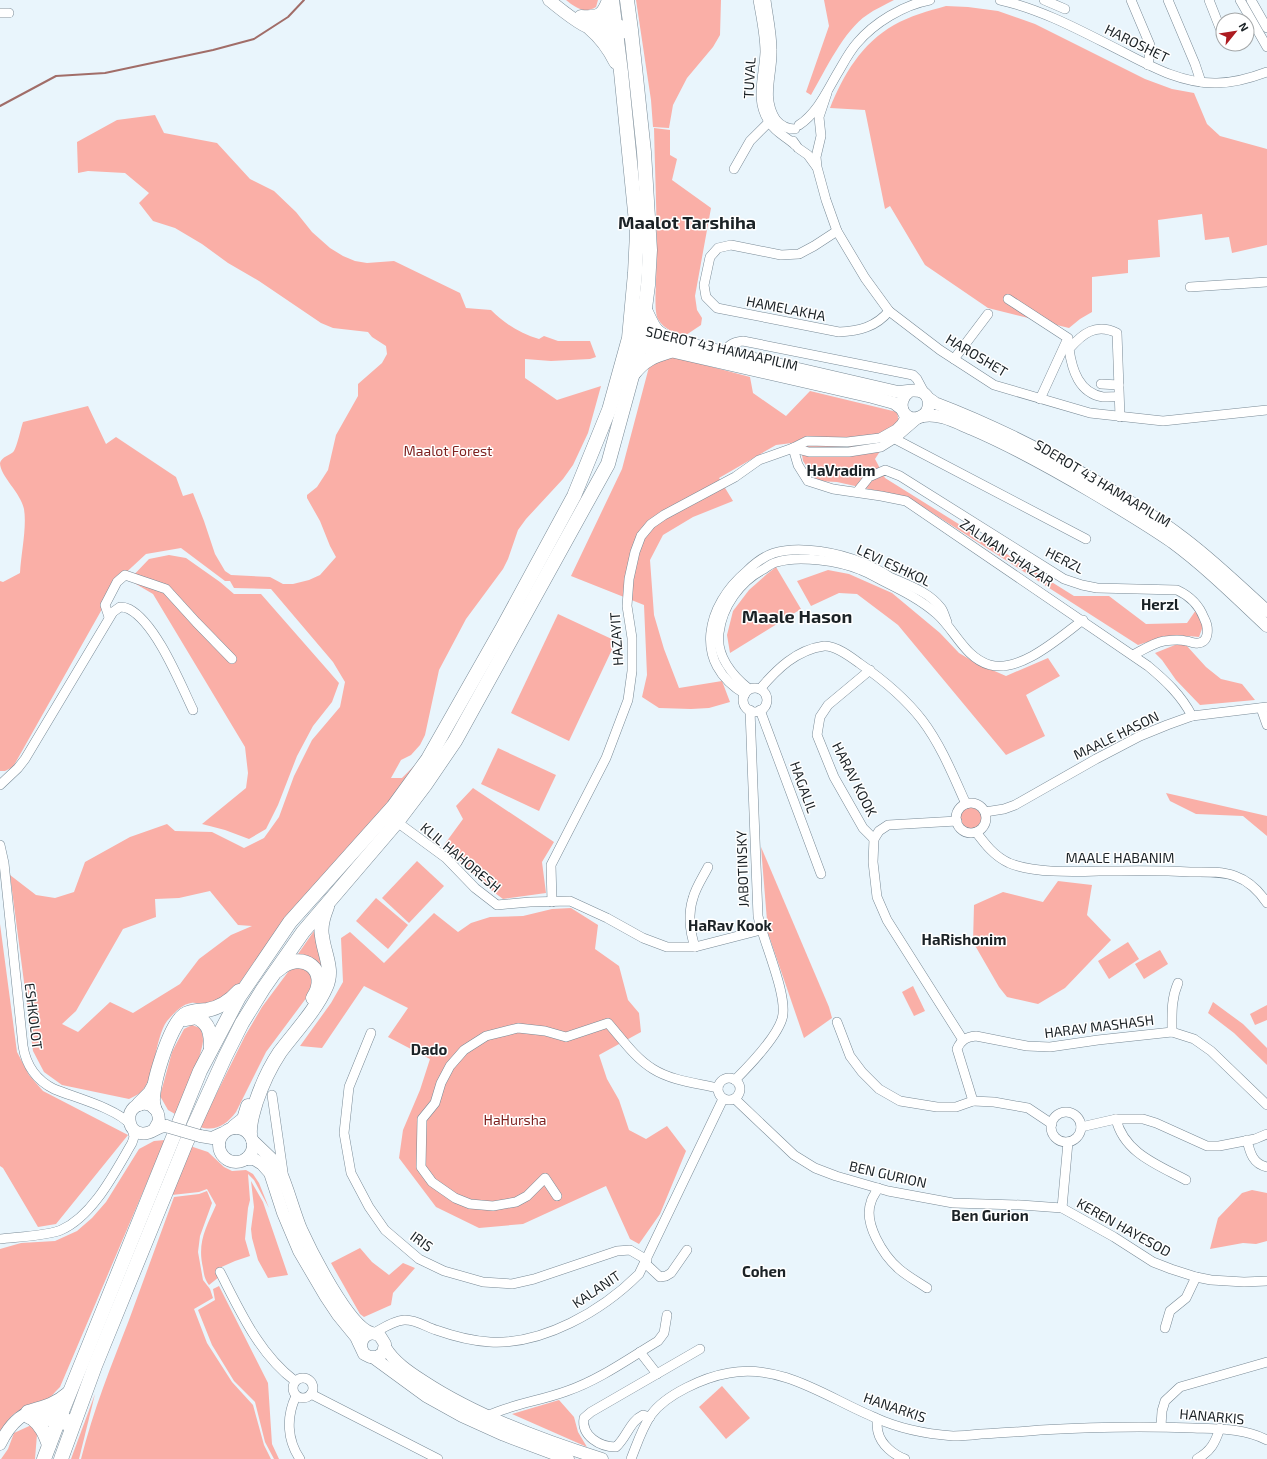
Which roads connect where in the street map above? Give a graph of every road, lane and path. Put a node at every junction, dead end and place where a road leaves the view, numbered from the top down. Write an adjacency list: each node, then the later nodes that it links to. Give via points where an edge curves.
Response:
1 (608, 0): 17 (highway, via 602,14 597,17)
2 (612, 0): 20 (highway)
3 (627, 0): 21 (highway)
4 (758, 0): 28 (street, TUVAL, via 765,51 760,95 764,114)
5 (766, 0): 29 (street, TUVAL, via 772,51 769,103 784,127)
6 (930, 0): 27 (street, via 904,9 866,33 852,49)
7 (1000, 0): 23 (street, HAROSHET, via 1044,13)
8 (1044, 0): 15 (street)
9 (1131, 0): 23 (street, via 1150,45)
10 (1168, 0): 26 (street)
11 (1209, 0): 16 (street)
12 (1240, 0): 22 (street)
13 (1251, 0): 19 (street)
14 (552, 2): 17 (main road); 18 (main road)
15 (1065, 9)
16 (1215, 15)
17 (581, 17): 20 (main road)
18 (590, 28): 20 (main road, via 603,32); 24 (highway, via 610,48)
19 (1267, 28)
20 (616, 29): 21 (main road); 24 (highway)
21 (632, 30): 39 (highway, via 644,152 650,250)
22 (1267, 47)
23 (1148, 65): 26 (street, HAROSHET, via 1173,76)
24 (621, 72): 42 (highway, via 637,232 634,285)
25 (1267, 72): 26 (street, HAROSHET, via 1246,80)
26 (1201, 82)
27 (827, 93): 29 (street, via 811,116); 30 (street, via 819,117)
28 (769, 122): 32 (street, TUVAL); 34 (street, via 750,142)
29 (797, 127): 30 (street, via 811,123); 32 (street, via 792,137)
30 (820, 132): 31 (street)
31 (819, 144): 32 (street, via 810,151); 33 (street, HAROSHET)
32 (798, 148): 33 (street, HAROSHET, via 808,155)
33 (817, 167): 35 (street, HAROSHET)
34 (734, 169)
35 (836, 231): 40 (street, HAROSHET); 40 (street, HAMELAKHA, via 799,254 780,255 731,245 718,248 710,257 707,268 704,285 706,297 717,308 839,332 856,331 871,325 883,319)
36 (1267, 282): 37 (street)
37 (1190, 287)
38 (1008, 299): 52 (street, via 1068,338)
39 (645, 310): 42 (highway); 43 (highway, via 654,329)
40 (889, 311): 45 (street, HAROSHET)
41 (988, 314): 45 (street)
42 (636, 341): 43 (main road, SDEROT 43 HAMAAPILIM); 46 (highway); 94 (highway, via 574,496 428,759 393,807 290,922)
43 (671, 345): 44 (main road, SDEROT 43 HAMAAPILIM); 46 (highway, via 642,364)
44 (723, 357): 49 (main road, SDEROT 43 HAMAAPILIM, via 891,391); 50 (street, via 733,342 743,341 913,375); 53 (main road, SDEROT 43 HAMAAPILIM, via 888,401)
45 (954, 359): 52 (street, HAROSHET, via 994,384)
46 (631, 378): 82 (highway, via 608,464 455,741)
47 (1101, 384): 48 (street)
48 (1119, 385): 51 (street); 51 (street, via 1117,333 1106,328 1086,332 1069,349 1071,365 1079,383 1090,392 1103,397)
49 (910, 391): 50 (main road, via 921,391); 53 (main road, via 902,399)
50 (927, 396): 55 (main road, via 929,407); 61 (main road, SDEROT 43 HAMAAPILIM, via 935,403 1023,441 1132,502 1200,550)
51 (1120, 396): 56 (street)
52 (1040, 399): 56 (street, HAROSHET, via 1090,413)
53 (903, 410): 55 (main road, via 910,417); 58 (street, HAZAYIT, via 904,419 901,424 880,438 847,442 807,441)
54 (1267, 410): 56 (street, HAROSHET, via 1163,422)
55 (921, 417): 57 (street); 64 (main road, SDEROT 43 HAMAAPILIM, via 942,417 998,441 1044,464 1126,512 1172,542)
56 (1120, 417)
57 (895, 439): 58 (street, via 881,448 849,452 809,452); 60 (street)
58 (793, 448): 59 (street, ZALMAN SHAZAR, via 798,465 808,481 833,489); 89 (street, HAZAYIT, via 759,460 742,473 664,515 651,524 641,536 629,579 627,606 632,638 632,671 628,700 606,758 551,866)
59 (857, 492): 63 (street, ZALMAN SHAZAR, via 906,501); 65 (street, HERZL, via 869,477 885,470 900,476 1064,579 1097,588 1177,590 1186,594 1202,611 1208,631 1206,638 1201,642 1196,644 1185,640 1162,641)
60 (1086, 540)
61 (1267, 611)
62 (109, 617): 66 (street, via 105,605 117,582 125,575 166,589); 71 (street, via 120,607 129,609 141,618 170,662); 76 (street, via 25,759)
63 (1083, 620): 65 (street, ZALMAN SHAZAR); 69 (street, LEVI ESHKOL, via 1030,658 1012,665 992,665 976,659 963,646 950,629 942,609 922,592 863,563 817,551 797,549 774,553 742,574 726,592 714,614 709,637 712,655 727,680 735,688)
64 (1267, 626)
65 (1133, 655): 74 (street, ZALMAN SHAZAR, via 1166,680)
66 (232, 659)
67 (870, 670): 68 (street, via 842,651 826,646 794,657 780,667); 79 (street, via 922,720 951,770); 84 (street, HARAV KOOK, via 828,705 820,717 817,735 834,777 863,828)
68 (760, 689): 69 (street, via 753,688); 73 (street, via 766,698 765,705)
69 (747, 692): 72 (street, via 743,698 744,705)
70 (1264, 708): 74 (street, MAALE HASON); 75 (street)
71 (193, 710)
72 (750, 710): 73 (street); 91 (street, JABOTINSKY, via 758,916)
73 (760, 710): 87 (street, HAGALIL)
74 (1192, 716): 80 (street, MAALE HASON, via 1140,736 1015,805)
75 (1267, 725)
76 (12, 773): 77 (street); 78 (street)
77 (0, 780)
78 (0, 785)
79 (966, 804): 80 (street, via 979,805); 81 (street, via 959,809)
80 (985, 812): 83 (street, via 986,821)
81 (957, 821): 83 (street, via 966,832); 84 (street, via 888,825 879,831)
82 (397, 822): 88 (highway); 89 (street, KLIL HAHORESH, via 446,858 475,888 497,905)
83 (976, 832): 90 (street, MAALE HABANIM, via 997,856 1020,866 1060,872 1162,870 1222,873 1247,882 1260,892)
84 (874, 839): 100 (street, via 873,862 877,897 887,920)
85 (0, 845): 111 (street, ESHKOLOT, via 23,1046 27,1061 45,1085)
86 (708, 867): 92 (street, via 693,898 690,919)
87 (820, 874)
88 (329, 900): 93 (highway); 122 (highway, via 321,928 329,966 328,980 321,997 270,1069 251,1118)
89 (552, 902): 92 (street, KLIL HAHORESH, via 570,901 656,944 667,947)
90 (1267, 903)
91 (761, 930): 92 (street, KLIL HAHORESH); 102 (street, JABOTINSKY, via 782,996 782,1019 772,1038)
92 (695, 947)
93 (273, 974): 118 (highway, via 289,963 304,961 314,967 318,987 270,1055 259,1076 244,1119); 163 (highway, via 242,1023 186,1143)
94 (250, 979): 97 (highway, via 234,997 220,1005 208,1010 192,1011 182,1016); 101 (highway)
95 (1178, 983): 98 (street, via 1172,1004)
96 (838, 1022): 108 (street, via 850,1056 862,1072 879,1088 900,1101 937,1107 956,1107)
97 (172, 1031): 101 (highway, via 187,1018 201,1019 210,1030); 103 (highway)
98 (1172, 1032): 100 (street, HARAV MASHASH, via 1050,1047 1027,1046 976,1036); 109 (street, HARAV MASHASH, via 1194,1039 1211,1051)
99 (371, 1033): 138 (street, IRIS, via 349,1087 344,1133 351,1173 385,1230 419,1259 444,1271 483,1282 512,1284 617,1251 630,1250)
100 (963, 1040): 108 (street, via 957,1049)
101 (210, 1051): 155 (highway)
102 (735, 1080): 104 (street, via 724,1079); 107 (street, via 740,1086 740,1094)
103 (155, 1084): 110 (highway); 112 (highway, via 152,1100)
104 (718, 1088): 106 (street); 134 (street, via 675,1078 653,1069 637,1056 608,1023 566,1037 545,1031 518,1028 486,1036 464,1050 450,1066 435,1103 422,1119 421,1167 432,1182 455,1198 470,1204 493,1206 516,1202 527,1196 545,1178)
105 (272, 1095): 124 (street)
106 (723, 1099): 107 (street); 138 (street, KALANIT)
107 (734, 1099): 133 (street, BEN GURION, via 794,1155 815,1168)
108 (972, 1101): 114 (street, via 1028,1108)
109 (1267, 1105)
110 (136, 1107): 111 (street, via 127,1112); 112 (main road, via 149,1105); 115 (main road, via 129,1117)
111 (115, 1112): 115 (street, ESHKOLOT)
112 (156, 1112): 116 (main road); 119 (main road, via 159,1121)
113 (1116, 1119): 117 (street); 123 (street, via 1143,1119 1207,1146); 132 (street, via 1121,1133 1135,1151)
114 (1052, 1124): 117 (street, via 1057,1116 1070,1113 1078,1118); 125 (street, via 1052,1133 1055,1137)
115 (131, 1126): 119 (main road, via 138,1132); 126 (street, via 134,1137)
116 (168, 1126): 119 (main road); 121 (main road, bridge)
117 (1080, 1127): 125 (street, via 1080,1132)
118 (229, 1130): 121 (main road, via 216,1137); 122 (main road, via 246,1130); 127 (main road, via 219,1142)
119 (150, 1132): 126 (street)
120 (1267, 1134): 123 (street)
121 (203, 1137): 127 (main road)
122 (251, 1137): 128 (main road); 129 (main road, via 252,1150)
123 (1247, 1140): 130 (street, via 1254,1159)
124 (278, 1142): 128 (street, via 275,1149); 131 (street)
125 (1068, 1142): 135 (street)
126 (132, 1143): 136 (street, via 96,1201 81,1217 61,1230)
127 (220, 1151): 129 (main road, via 231,1161)
128 (265, 1152): 131 (main road)
129 (246, 1159): 148 (main road, via 262,1164 270,1173 291,1232 308,1267 338,1315 356,1337)
130 (1267, 1167)
131 (284, 1178): 146 (main road, via 301,1228 320,1267 355,1320 364,1329)
132 (1186, 1180)
133 (878, 1188): 135 (street, BEN GURION, via 953,1203 1021,1204); 142 (street, via 870,1203 869,1217 875,1237 898,1268)
134 (558, 1196)
135 (1062, 1208): 140 (street, KEREN HAYESOD, via 1153,1262)
136 (0, 1239)
137 (687, 1250): 138 (street, IRIS, via 671,1273 666,1276 660,1277)
138 (646, 1261): 144 (street, KALANIT, via 639,1274 610,1300 564,1326 528,1338 490,1342)
139 (220, 1272): 154 (street, via 254,1334 276,1363)
140 (1196, 1277): 141 (street, KEREN HAYESOD, via 1224,1282); 145 (street, via 1186,1298 1170,1311)
141 (1267, 1281)
142 (927, 1288)
143 (667, 1315): 150 (street, via 664,1333 658,1341)
144 (402, 1320): 146 (street); 147 (street, via 392,1328)
145 (1165, 1328)
146 (373, 1333): 147 (main road, via 380,1336); 148 (main road, via 362,1339)
147 (385, 1344): 151 (main road, via 382,1353); 159 (main road, via 395,1360 415,1376 450,1398)
148 (360, 1347): 151 (main road, via 366,1356)
149 (700, 1349): 153 (street)
150 (640, 1352): 153 (street); 159 (street, via 587,1384)
151 (374, 1358): 173 (main road, via 421,1393 462,1416)
152 (1267, 1362): 164 (street, via 1180,1387 1165,1401)
153 (657, 1374): 160 (street, via 591,1412 584,1418 583,1423 590,1437 609,1447 616,1446 622,1441 637,1418 643,1415)
154 (295, 1381): 156 (street, via 302,1377 309,1380 313,1386); 157 (street, via 293,1390)
155 (70, 1393): 158 (highway, via 59,1402); 161 (highway)
156 (311, 1394): 157 (street, via 305,1398); 172 (street)
157 (296, 1396): 171 (street, via 290,1418 289,1435)
158 (30, 1414): 161 (main road, via 41,1418); 166 (main road); 168 (highway, via 40,1424)
159 (487, 1416): 174 (main road)
160 (650, 1417): 162 (street, HANARKIS, via 662,1403 677,1393 711,1377 740,1371 782,1375); 175 (street, HANARKIS)
161 (59, 1419): 163 (main road); 168 (highway)
162 (877, 1419): 164 (street, HANARKIS, via 920,1433 955,1436); 176 (street, via 878,1434 886,1446)
163 (72, 1426): 170 (highway)
164 (1161, 1426): 165 (street, HANARKIS)
165 (1220, 1428): 167 (street, HANARKIS, via 1258,1435); 177 (street, via 1215,1444 1205,1455)
166 (2, 1440)
167 (1267, 1440)
168 (49, 1445): 169 (highway)
169 (44, 1459)
170 (61, 1459)
171 (300, 1459)
172 (438, 1459)
173 (568, 1459)
174 (602, 1459)
175 (631, 1459)
176 (905, 1459)
177 (1197, 1459)

